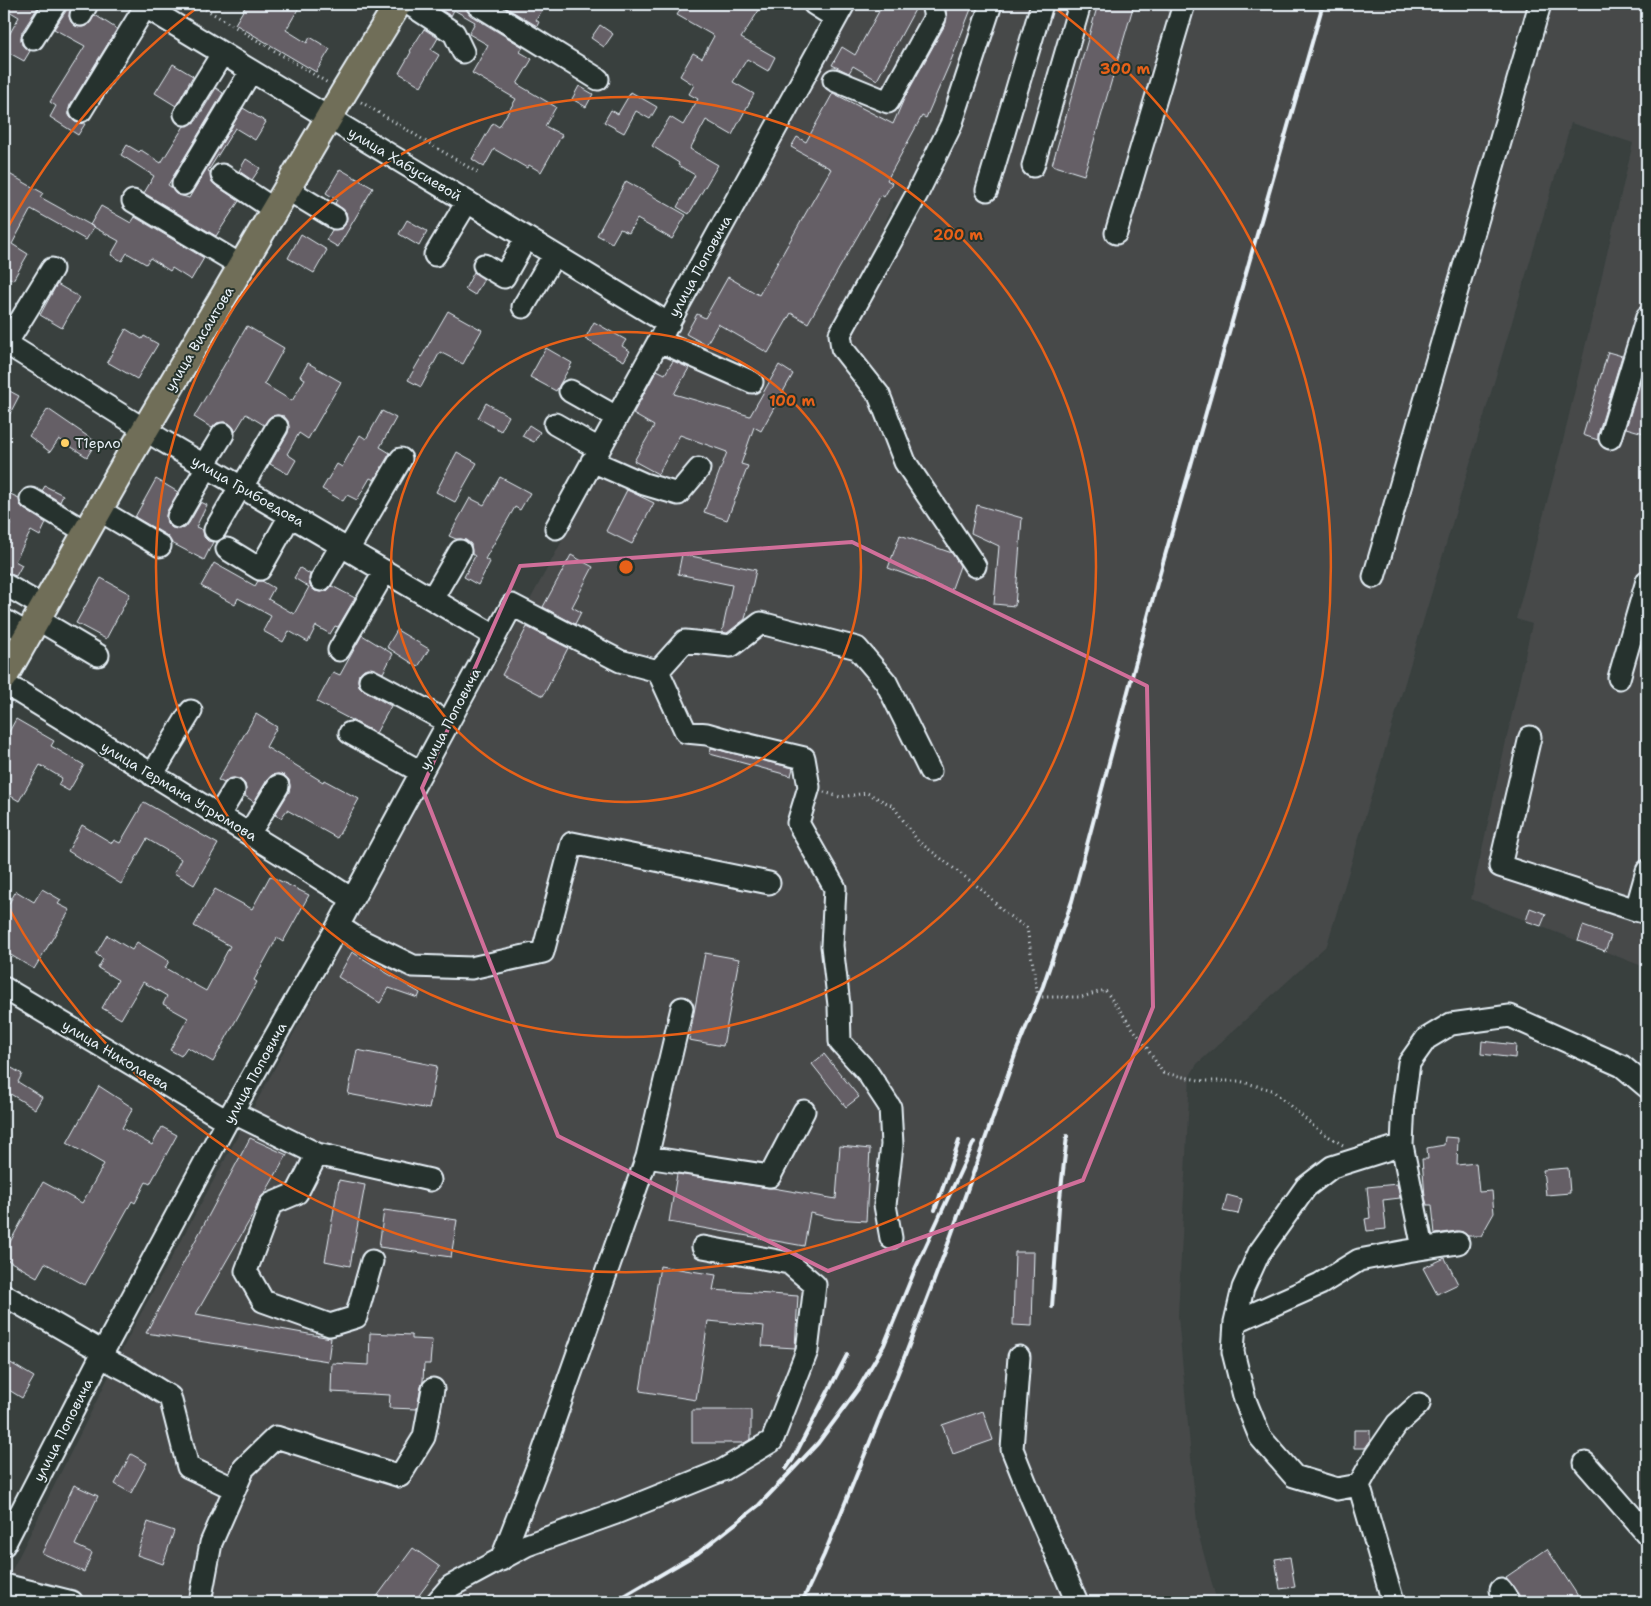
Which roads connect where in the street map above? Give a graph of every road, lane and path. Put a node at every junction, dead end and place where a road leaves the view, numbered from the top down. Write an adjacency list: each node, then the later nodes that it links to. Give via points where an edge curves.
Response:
1 (55, 4): 14 (street)
2 (398, 4): 22 (main road, улица Висаитова)
3 (409, 4): 15 (street, via 454,33)
4 (477, 4): 18 (street)
5 (814, 4): 13 (street)
6 (932, 4): 19 (street, via 935,17 888,102)
7 (991, 4): 66 (street, via 951,125 840,334 842,348 878,395 905,462)
8 (1042, 4): 26 (street)
9 (1080, 4): 23 (street)
10 (1184, 4): 31 (street)
11 (1540, 4): 68 (street)
12 (143, 5): 16 (street, улица Хабусиевой); 20 (street)
13 (840, 11): 40 (street, улица Поповича)
14 (33, 39)
15 (463, 52)
16 (222, 54): 17 (street, улица Хабусиевой); 21 (street)
17 (252, 71): 22 (street, улица Хабусиевой); 25 (street)
18 (598, 79)
19 (834, 80)
20 (81, 111)
21 (186, 114)
22 (328, 118): 27 (main road, улица Висаитова); 29 (street, улица Хабусиевой)
23 (1032, 166)
24 (222, 176): 27 (street)
25 (183, 184)
26 (987, 190)
27 (281, 199): 30 (street); 36 (main road, улица Висаитова)
28 (133, 201): 36 (street)
29 (467, 202): 32 (street, улица Хабусиевой); 33 (street)
30 (335, 218)
31 (1116, 233)
32 (526, 238): 34 (street, улица Хабусиевой); 35 (street, via 504,277)
33 (435, 255)
34 (554, 255): 38 (street); 40 (street, улица Хабусиевой)
35 (484, 265)
36 (242, 266): 47 (main road, улица Висаитова)
37 (52, 269): 41 (street)
38 (523, 306)
39 (1647, 317): 49 (street)
40 (664, 332): 42 (street, улица Хабусиевой); 44 (street, улица Поповича)
41 (7, 350): 47 (street, улица Грибоедова)
42 (752, 382)
43 (570, 391): 44 (street)
44 (616, 417): 50 (street, улица Поповича)
45 (555, 424): 50 (street)
46 (269, 427): 54 (street)
47 (146, 430): 52 (street, улица Грибоедова); 56 (main road, улица Висаитова)
48 (223, 434): 52 (street)
49 (1610, 438)
50 (596, 455): 53 (street, via 644,484 678,494); 59 (street, улица Поповича)
51 (401, 459): 63 (street)
52 (206, 466): 54 (street, улица Грибоедова); 58 (street)
53 (699, 470)
54 (237, 485): 57 (street, улица Грибоедова); 60 (street)
55 (31, 499): 61 (street)
56 (99, 510): 61 (main road, улица Висаитова); 62 (street)
57 (290, 516): 63 (street, улица Грибоедова); 64 (street, via 260,569)
58 (178, 517)
59 (556, 528)
60 (215, 530)
61 (86, 532): 74 (main road, улица Висаитова)
62 (160, 546)
63 (344, 548): 67 (street, улица Грибоедова); 69 (street)
64 (227, 550)
65 (460, 551): 72 (street)
66 (975, 566)
67 (385, 572): 72 (street, улица Грибоедова); 76 (street)
68 (1374, 577)
69 (321, 580)
70 (1647, 581): 80 (street)
71 (4, 584): 74 (street)
72 (432, 599): 75 (street, улица Грибоедова)
73 (4, 620): 74 (street)
74 (36, 620): 77 (street); 79 (main road, улица Висаитова)
75 (495, 636): 78 (street, улица Поповича, via 512,605 620,661); 84 (street, улица Поповича)
76 (339, 650)
77 (98, 655)
78 (658, 671): 87 (street, via 685,641 731,646 760,623 857,648 886,682); 91 (street, via 686,732 707,734 804,758)
79 (4, 677)
80 (1619, 678)
81 (370, 680): 84 (street)
82 (4, 685): 89 (street, улица Германа Угрюмова)
83 (191, 711): 89 (street)
84 (448, 722): 88 (street, улица Поповича)
85 (350, 733): 88 (street)
86 (1530, 737): 98 (street, via 1500,866)
87 (930, 771)
88 (421, 772): 97 (street, улица Поповича)
89 (152, 775): 93 (street, улица Германа Угрюмова)
90 (278, 786): 94 (street)
91 (809, 787): 108 (path, via 840,796 867,793 893,806 918,841 981,888 1004,913 1027,928 1038,997 1082,997 1104,990 1163,1073 1204,1080 1239,1081 1272,1090 1318,1130); 110 (street, via 798,823 835,888 832,946 840,1042 867,1072 890,1107 892,1145 885,1205)
92 (234, 790): 93 (street)
93 (219, 816): 94 (street, улица Германа Угрюмова)
94 (249, 834): 97 (street, улица Германа Угрюмова)
95 (1647, 871): 98 (street)
96 (769, 883): 99 (street, via 572,843 543,952 472,968 413,966)
97 (352, 899): 99 (street, улица Поповича)
98 (1641, 912)
99 (338, 926): 104 (street, улица Поповича)
100 (4, 988): 104 (street, улица Николаева)
101 (682, 1008): 107 (street)
102 (1647, 1087): 105 (street, via 1622,1066 1510,1016 1451,1024 1426,1039 1409,1063)
103 (804, 1111): 107 (street, via 770,1176)
104 (230, 1116): 106 (street, улица Николаева); 117 (street, улица Поповича)
105 (1402, 1145): 108 (street); 113 (street)
106 (317, 1154): 109 (street, улица Николаева); 114 (street, via 297,1193 271,1204 246,1272 264,1301 330,1325 356,1317)
107 (647, 1157): 126 (street, via 542,1455)
108 (1365, 1157): 116 (street, via 1332,1167 1306,1187 1259,1253 1243,1288)
109 (430, 1180)
110 (891, 1238)
111 (1458, 1243): 113 (street)
112 (703, 1247): 126 (street, via 789,1263 815,1285 807,1351 772,1441 723,1470 527,1546)
113 (1423, 1248): 116 (street, via 1359,1260 1320,1284)
114 (372, 1261)
115 (4, 1295): 117 (street)
116 (1235, 1322): 122 (street, via 1233,1352 1245,1400 1260,1437 1294,1476 1337,1489)
117 (102, 1355): 123 (street, via 170,1397 188,1467); 125 (street, улица Поповича)
118 (1019, 1357): 131 (street, via 1012,1449)
119 (433, 1389): 123 (street, via 424,1437 400,1476 276,1437 244,1468)
120 (1419, 1404): 122 (street, via 1396,1424)
121 (1585, 1463): 124 (street)
122 (1359, 1485): 132 (street)
123 (235, 1489): 129 (street, via 212,1543)
124 (1647, 1534)
125 (4, 1545)
126 (501, 1560): 130 (street, via 451,1586)
127 (4, 1585): 128 (street)
128 (72, 1602)
129 (200, 1602)
130 (437, 1602)
131 (1077, 1602)
132 (1392, 1602)

